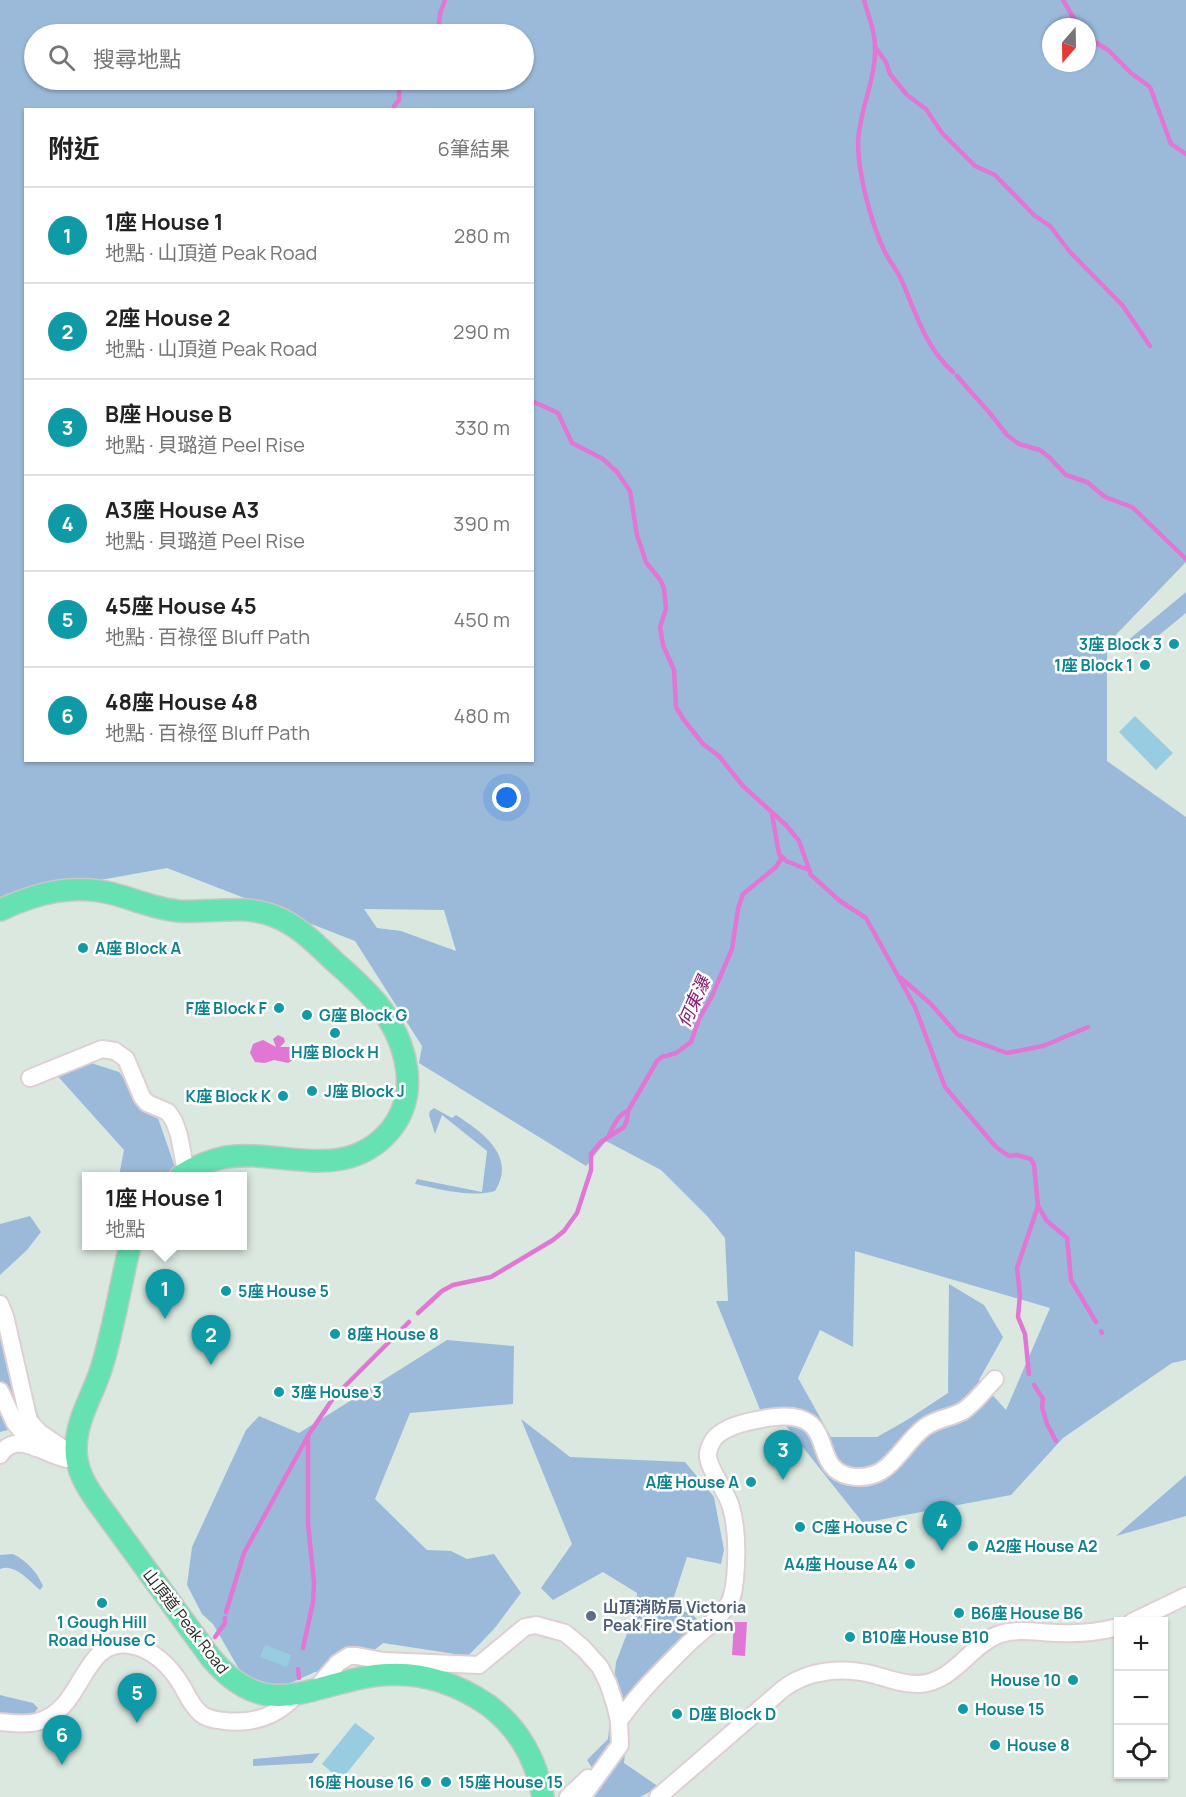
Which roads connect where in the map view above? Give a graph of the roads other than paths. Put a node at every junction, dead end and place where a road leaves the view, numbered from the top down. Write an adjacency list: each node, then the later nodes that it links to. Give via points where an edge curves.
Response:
1 (0, 910): 4 (main road, via 44,893 81,888 172,910 244,910 267,914 309,938 378,1005 404,1052 409,1079 400,1115 385,1136 365,1151 345,1159 226,1157)
2 (30, 1078): 3 (street, via 102,1050 115,1050 126,1059 147,1103 168,1112 174,1121)
3 (183, 1172)
4 (187, 1172)
5 (129, 1250): 11 (main road, 山頂道 Peak Road, via 109,1345 80,1421)
6 (0, 1304): 11 (street, via 28,1421)
7 (995, 1379): 16 (street, via 965,1410 926,1426 890,1466 870,1475 847,1475 835,1468 815,1428 799,1417 752,1420 718,1434 708,1454 731,1507 735,1577 730,1603 663,1669)
8 (0, 1392): 9 (street, via 15,1423)
9 (36, 1448): 10 (street, via 12,1444); 11 (street, via 61,1458)
10 (0, 1455)
11 (76, 1458): 15 (main road, 山頂道 Peak Road, via 82,1478 98,1503 219,1667 252,1690 271,1695)
12 (1186, 1596): 13 (street)
13 (1142, 1617)
14 (1114, 1627): 22 (street, via 1079,1633 1007,1633 985,1643 947,1675 920,1684 856,1672 806,1676 783,1689)
15 (304, 1694): 16 (street, via 349,1656 479,1665 525,1627 536,1625 565,1633 600,1667); 17 (street, via 263,1718 240,1722 214,1720 200,1713 164,1663 142,1649 119,1644 94,1657 58,1712 30,1723); 19 (main road, 山頂道 Peak Road, via 390,1674 434,1679 459,1688 492,1708 518,1735 532,1757)
16 (619, 1721): 18 (street, via 620,1745)
17 (0, 1722)
18 (611, 1758): 20 (street); 21 (street)
19 (543, 1797)
20 (568, 1797)
21 (582, 1797)
22 (658, 1797)

